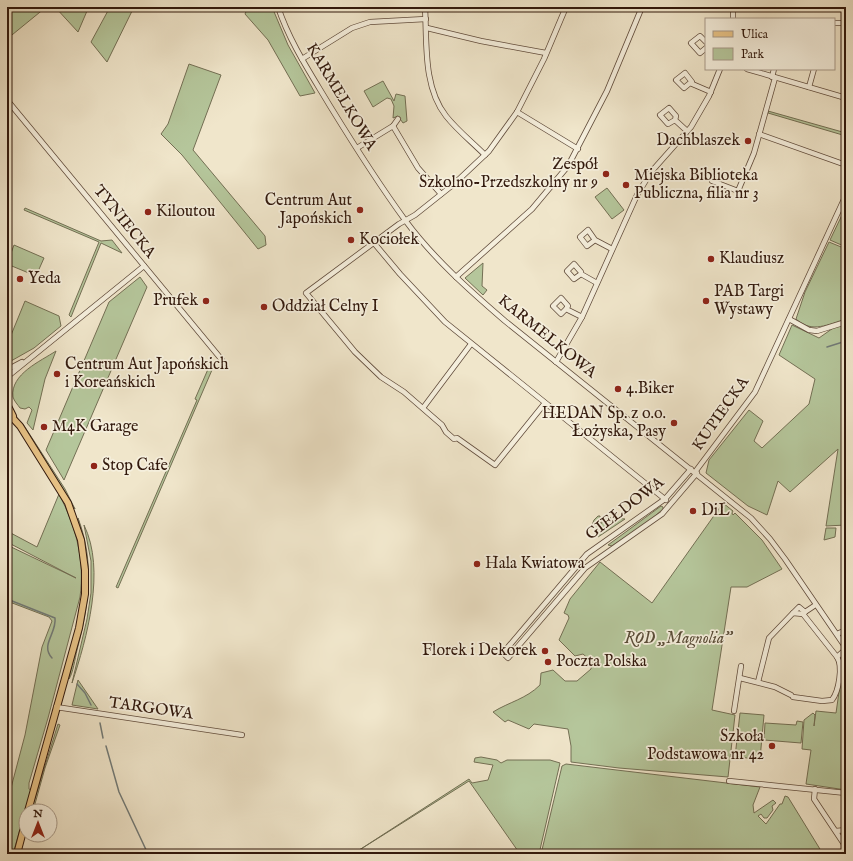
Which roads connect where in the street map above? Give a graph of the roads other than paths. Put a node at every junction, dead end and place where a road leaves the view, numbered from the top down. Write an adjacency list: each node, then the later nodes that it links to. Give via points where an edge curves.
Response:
1 (278, 7): 14 (street, KARMELKOWA)
2 (425, 7): 7 (street)
3 (566, 7): 13 (street)
4 (642, 7): 33 (street, via 615,74)
5 (733, 7): 6 (street)
6 (733, 18)
7 (426, 19): 10 (street); 14 (street, via 370,22 352,28)
8 (835, 23): 9 (street)
9 (846, 23)
10 (427, 28): 13 (street); 34 (street, via 430,78 434,95 446,116)
11 (705, 41): 12 (street, via 700,36 691,43 700,53)
12 (705, 49)
13 (546, 53): 26 (street)
14 (302, 60): 32 (street, KARMELKOWA)
15 (720, 70): 22 (street)
16 (750, 70): 19 (street)
17 (774, 70): 19 (street)
18 (814, 70): 21 (street)
19 (774, 77): 21 (street); 31 (street)
20 (690, 83): 22 (street)
21 (808, 87): 24 (street)
22 (710, 92): 30 (street)
23 (846, 92): 24 (street)
24 (845, 98)
25 (7, 100): 43 (street, TYNIECKA)
26 (518, 112): 33 (street); 34 (street)
27 (398, 119): 29 (street)
28 (675, 120): 30 (street)
29 (393, 126): 32 (street); 37 (street, via 418,168)
30 (687, 131): 42 (street, via 651,172 636,197)
31 (759, 134): 35 (street); 36 (street, via 738,191)
32 (357, 148): 39 (street, KARMELKOWA)
33 (578, 149): 45 (street, via 560,177 532,209)
34 (485, 155): 37 (street)
35 (846, 165)
36 (712, 181)
37 (441, 194): 39 (street)
38 (846, 195): 49 (street, KUPIECKA)
39 (405, 221): 41 (street); 45 (street, KARMELKOWA)
40 (595, 240): 42 (street)
41 (374, 243): 51 (street, via 426,304); 59 (street, via 306,293 355,352 381,377)
42 (612, 249): 46 (street)
43 (144, 266): 52 (street); 53 (street, TYNIECKA)
44 (581, 274): 46 (street)
45 (456, 277): 54 (street, KARMELKOWA)
46 (597, 283): 48 (street)
47 (566, 309): 48 (street)
48 (582, 318): 54 (street)
49 (788, 319): 50 (street, via 809,330 818,331); 62 (street, KUPIECKA, via 755,392)
50 (846, 322)
51 (471, 344): 57 (street); 59 (street)
52 (34, 355): 55 (street); 56 (street)
53 (222, 360)
54 (556, 362): 62 (street, KARMELKOWA)
55 (7, 370)
56 (7, 377)
57 (545, 403): 59 (street, via 495,465 472,447 454,439); 63 (street)
58 (7, 404): 61 (main road)
59 (423, 408)
60 (7, 412): 61 (main road)
61 (13, 417): 80 (main road, via 48,468 68,503 77,525 84,556 85,585 82,611)
62 (694, 471): 63 (street, GIEŁDOWA); 64 (street, GIEŁDOWA); 74 (street, KARMELKOWA, via 760,527)
63 (665, 499): 64 (street); 65 (street, GIEŁDOWA)
64 (671, 504): 66 (street, GIEŁDOWA, via 653,522)
65 (600, 545): 66 (street); 67 (street, GIEŁDOWA, via 576,565)
66 (605, 553): 68 (street, GIEŁDOWA, via 585,568)
67 (548, 599): 68 (street); 70 (street, GIEŁDOWA)
68 (554, 604): 72 (street, GIEŁDOWA)
69 (814, 606): 71 (street)
70 (536, 613): 72 (street); 72 (street, GIEŁDOWA, via 503,653 508,658)
71 (804, 613): 76 (street); 79 (street, via 793,613 769,638)
72 (543, 618)
73 (846, 630): 74 (street)
74 (837, 634): 75 (street, KARMELKOWA)
75 (846, 648): 76 (street)
76 (836, 656): 79 (street, via 841,666 832,700 792,696)
77 (741, 666): 78 (street)
78 (740, 678): 79 (street); 81 (street)
79 (758, 682)
80 (56, 707): 82 (street, TARGOWA); 86 (main road)
81 (734, 711)
82 (242, 734)
83 (729, 781): 84 (street)
84 (814, 789): 85 (street); 88 (street, via 814,799)
85 (846, 793)
86 (30, 803)
87 (846, 830): 88 (street)
88 (836, 831): 90 (street)
89 (20, 843): 91 (main road)
90 (846, 845)
91 (17, 854)

